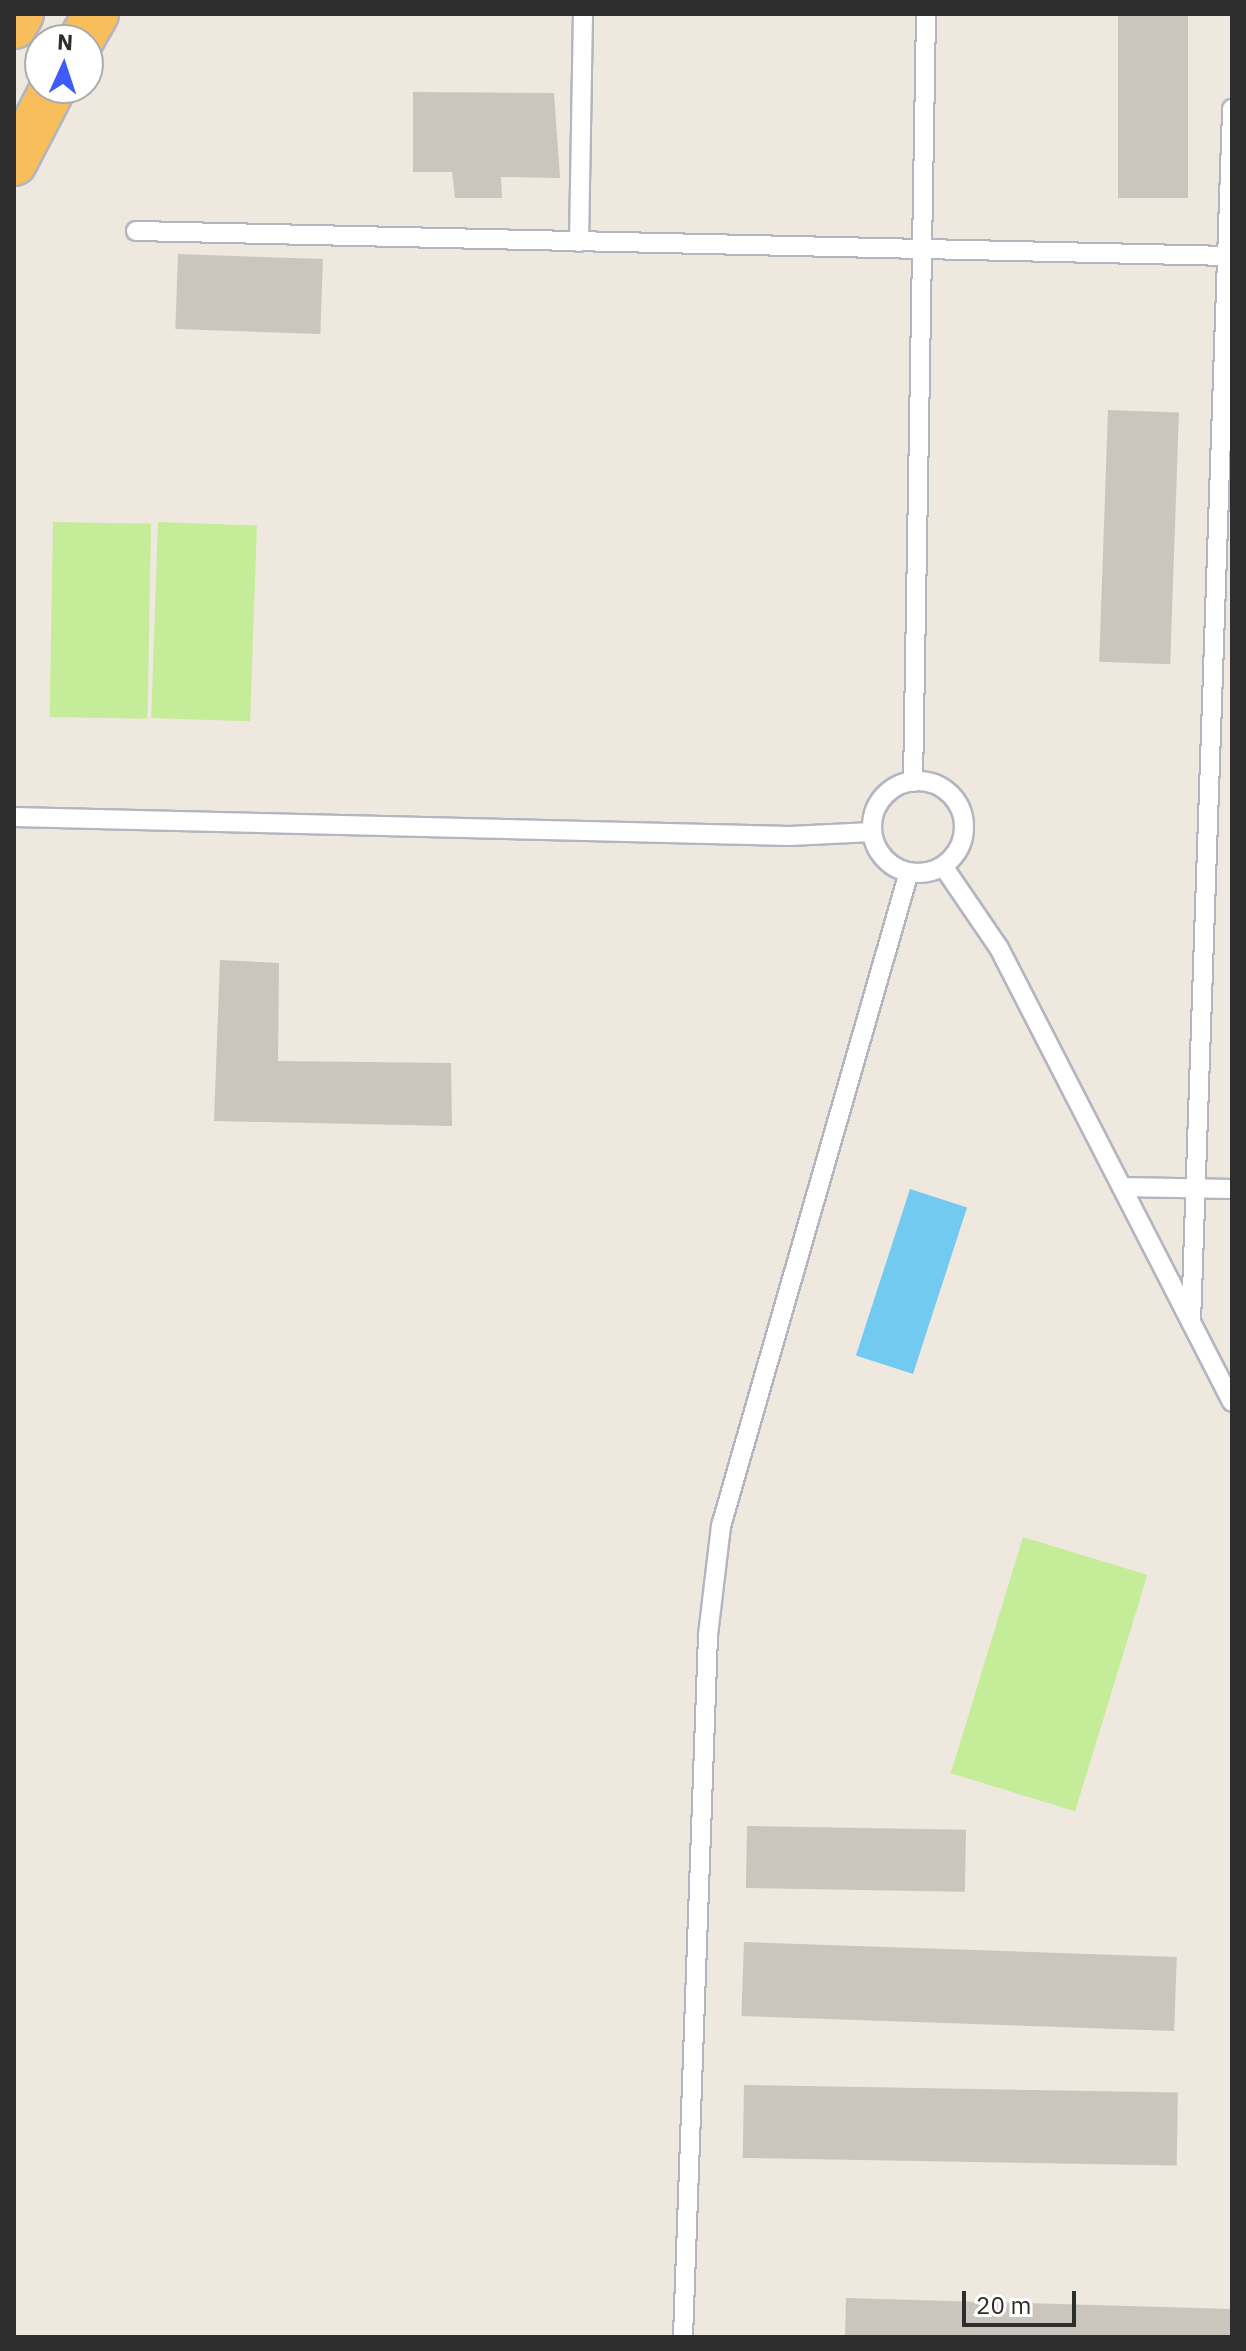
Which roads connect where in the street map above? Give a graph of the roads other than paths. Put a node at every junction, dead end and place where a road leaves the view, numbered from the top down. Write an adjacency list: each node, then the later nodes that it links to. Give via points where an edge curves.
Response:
1 (21, 14): 4 (highway)
2 (583, 14): 9 (lane)
3 (926, 14): 10 (lane)
4 (14, 26)
5 (45, 104): 7 (highway)
6 (1232, 109): 11 (lane)
7 (14, 163)
8 (136, 231): 9 (lane)
9 (579, 242): 10 (lane)
10 (922, 246): 11 (lane); 12 (lane)
11 (1229, 256): 18 (lane)
12 (913, 782): 14 (lane, via 887,792 873,815); 15 (lane, via 941,787 958,803 964,820 955,854)
13 (14, 817): 14 (lane, via 775,835)
14 (872, 832): 16 (lane, via 889,862)
15 (943, 866): 16 (lane); 17 (lane, via 999,948)
16 (909, 872): 22 (lane, via 721,1526 708,1635)
17 (1122, 1187): 18 (lane); 20 (lane)
18 (1195, 1188): 19 (lane); 20 (lane)
19 (1232, 1189)
20 (1191, 1322): 21 (lane)
21 (1232, 1402)
22 (683, 2337)

